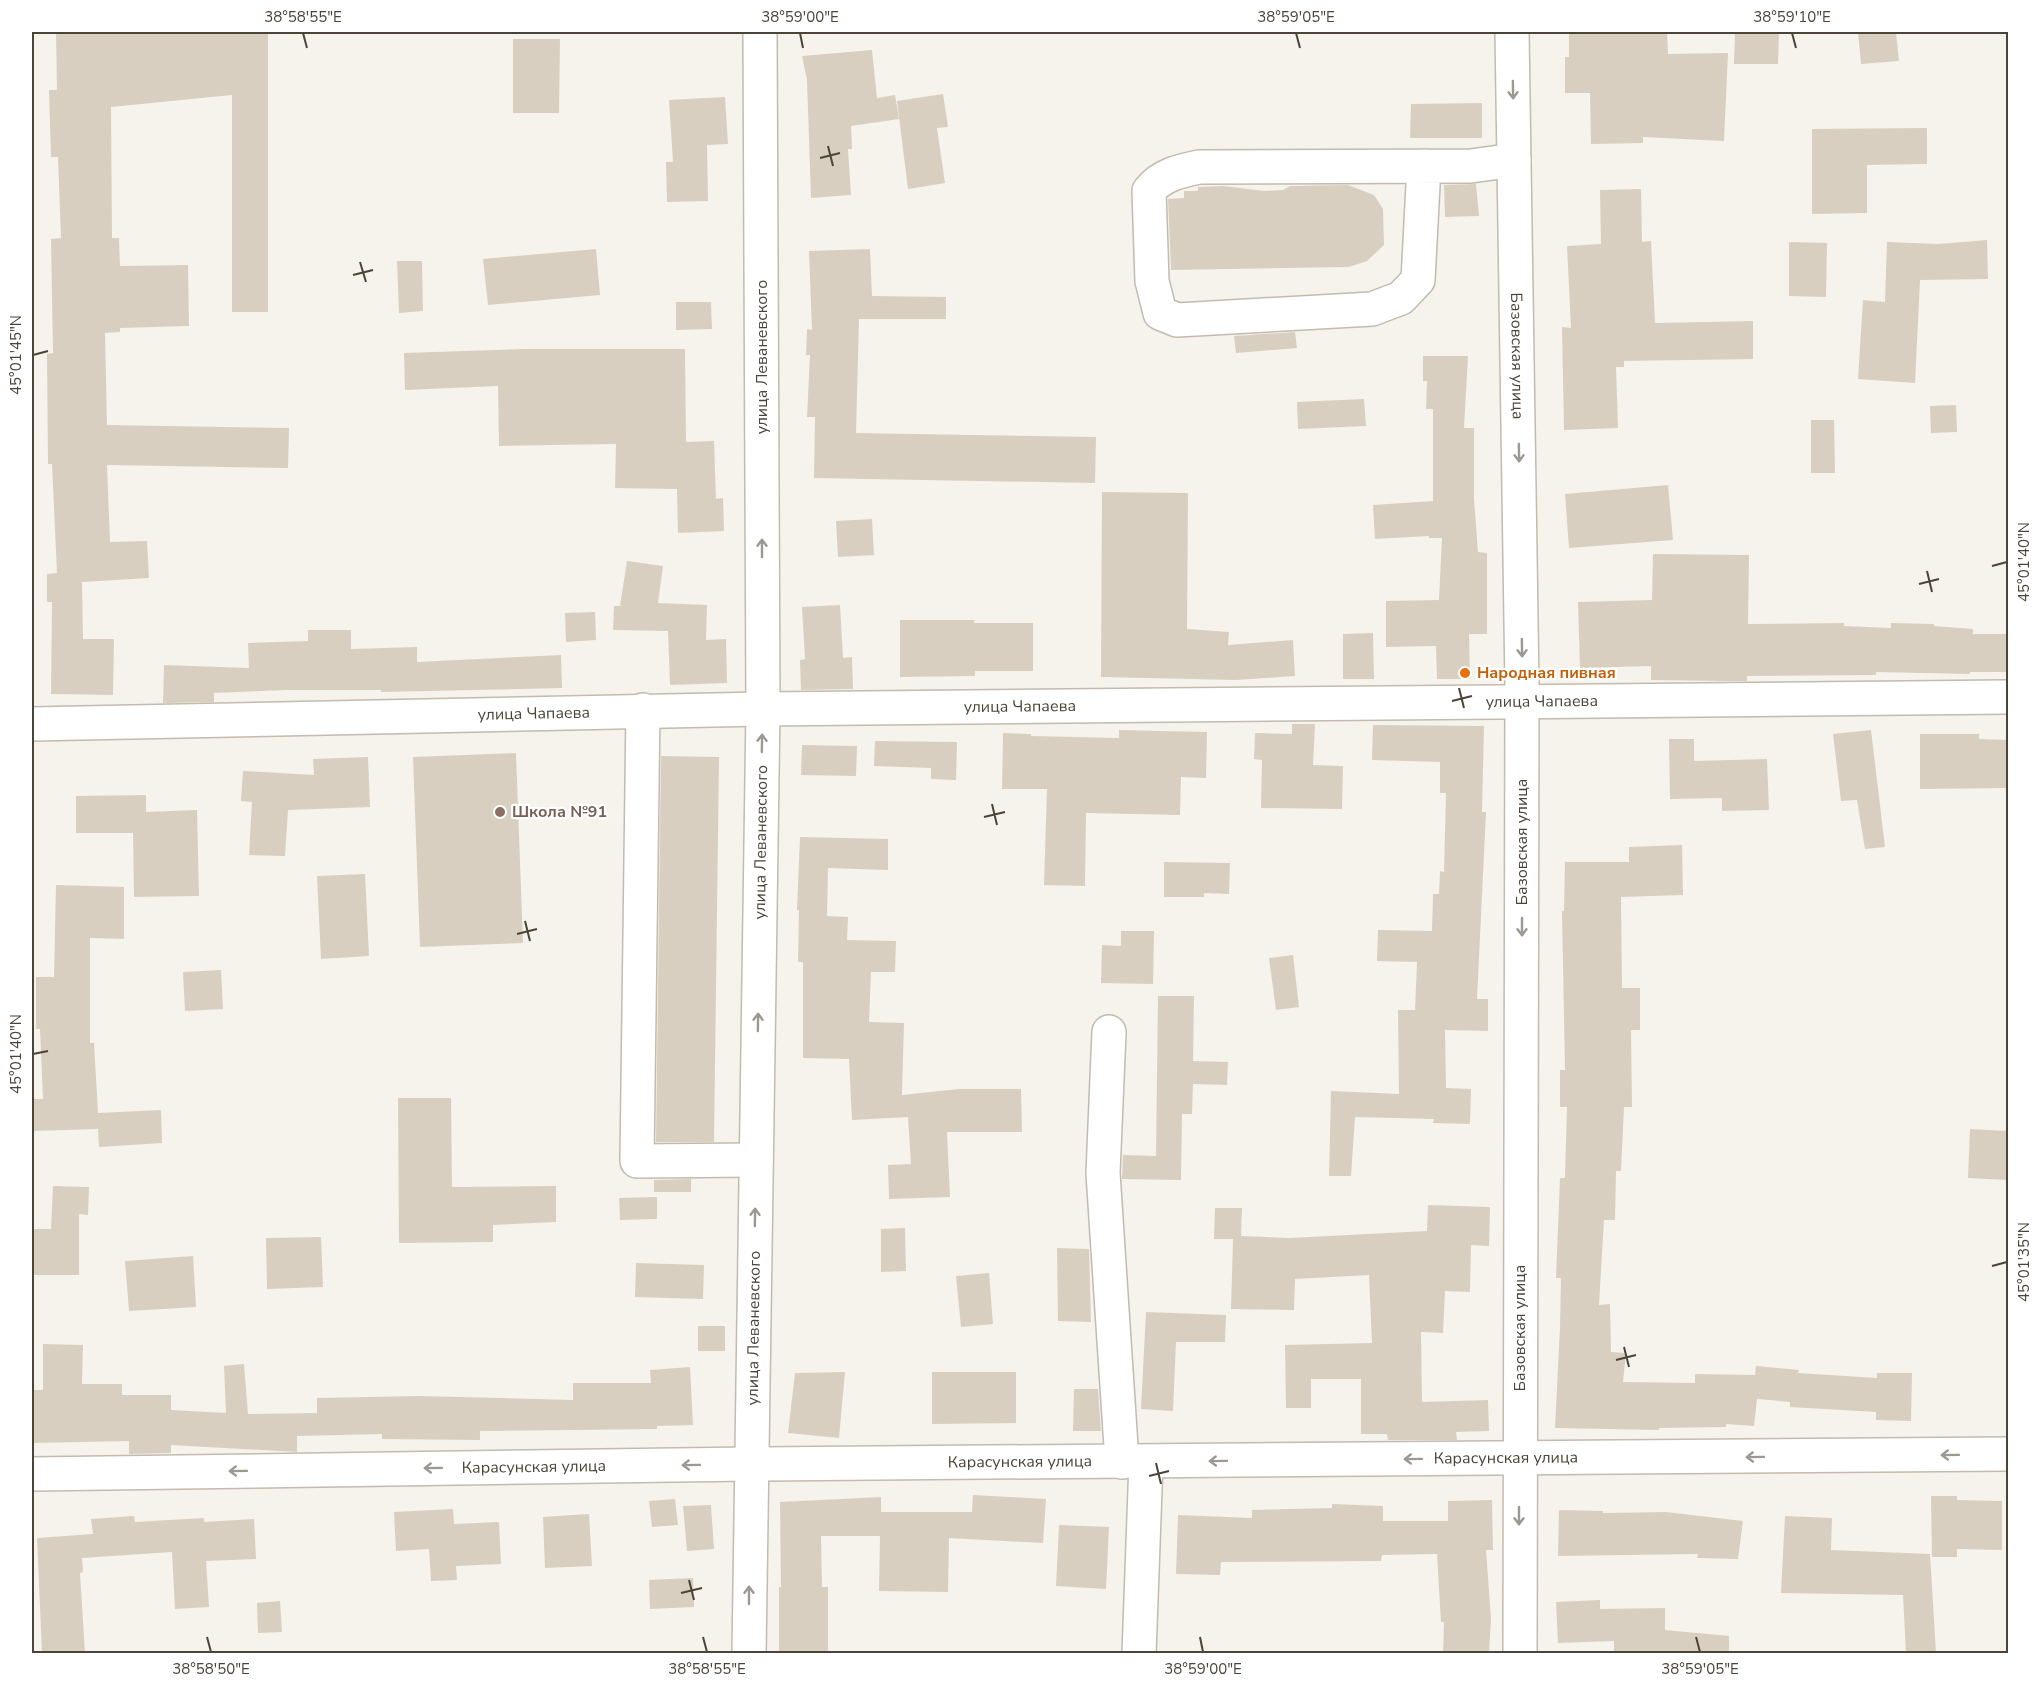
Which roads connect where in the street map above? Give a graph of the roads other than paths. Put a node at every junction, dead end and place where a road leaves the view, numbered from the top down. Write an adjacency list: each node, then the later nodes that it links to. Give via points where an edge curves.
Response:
1 (760, 32): 7 (street, улица Леваневского, one-way to 1)
2 (1512, 32): 3 (street, Базовская улица, one-way to 3)
3 (1514, 160): 4 (street, via 1471,166); 6 (street, Базовская улица, one-way to 6)
4 (1424, 166): 4 (street, via 1198,167 1157,181 1149,191 1151,270 1160,313 1177,320 1372,309 1401,298 1418,280)
5 (2008, 697): 6 (street, улица Чапаева)
6 (1522, 700): 7 (street, улица Чапаева); 13 (street, Базовская улица, one-way to 13)
7 (763, 709): 8 (street, улица Чапаева); 11 (street, улица Леваневского, one-way to 7)
8 (643, 710): 9 (street, улица Чапаева); 11 (street, via 637,1161)
9 (32, 724)
10 (1109, 1032): 14 (street, via 1103,1173)
11 (756, 1160): 15 (street, улица Леваневского, one-way to 11)
12 (2008, 1454): 13 (street, Карасунская улица, one-way to 13)
13 (1519, 1458): 14 (street, Карасунская улица, one-way to 14); 19 (street, Базовская улица, one-way to 19)
14 (1134, 1462): 15 (street, Карасунская улица); 18 (street)
15 (750, 1464): 16 (street, Карасунская улица, one-way to 16); 17 (street, улица Леваневского, one-way to 15)
16 (32, 1474)
17 (749, 1653)
18 (1138, 1653)
19 (1520, 1653)

